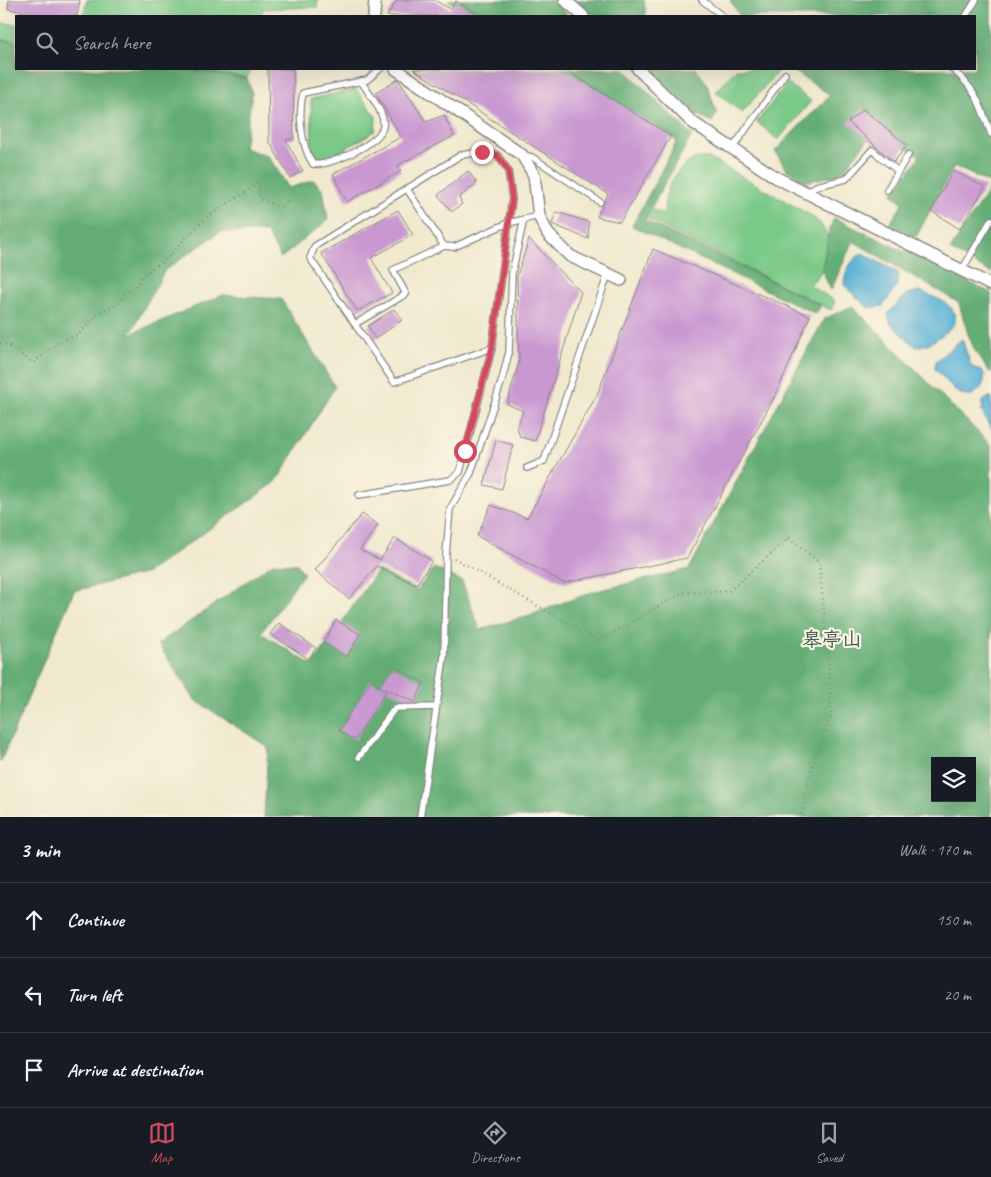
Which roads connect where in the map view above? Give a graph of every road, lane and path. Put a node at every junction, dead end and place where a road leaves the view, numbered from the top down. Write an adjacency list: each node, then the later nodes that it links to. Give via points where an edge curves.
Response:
1 (375, 0): 5 (street)
2 (565, 0): 6 (street)
3 (702, 0): 7 (lane)
4 (976, 0): 8 (lane)
5 (374, 15)
6 (582, 15)
7 (721, 15)
8 (967, 15)
9 (397, 70): 17 (street)
10 (639, 70): 16 (street, via 692,122)
11 (953, 70): 15 (lane, via 969,83 978,98)
12 (373, 71): 14 (lane)
13 (785, 74): 16 (lane)
14 (361, 82): 14 (lane, via 303,93 305,152 313,164 332,163 376,138 383,127 382,117)
15 (991, 134)
16 (732, 149): 22 (street)
17 (522, 155): 24 (lane, via 532,157); 25 (street, via 534,176)
18 (908, 155): 19 (lane)
19 (898, 170): 21 (lane); 22 (lane, via 872,150 846,179 816,186)
20 (406, 189): 28 (lane, via 461,155 482,152 497,155 508,170 512,199); 29 (lane); 34 (lane, via 315,246 310,258)
21 (886, 190)
22 (807, 193): 30 (street)
23 (289, 199): 35 (path, via 282,208 260,199 258,180 252,188 204,219 167,258 142,276 136,287 120,302 97,315 79,334 57,343 33,363)
24 (600, 202)
25 (539, 216): 26 (lane); 31 (street, via 548,234 570,256)
26 (524, 219): 28 (lane); 39 (lane, via 512,273 509,352 471,473 450,509)
27 (991, 220): 30 (lane)
28 (508, 223): 29 (lane, via 454,248); 36 (lane)
29 (444, 246): 34 (lane, via 393,270 406,294)
30 (961, 271): 33 (street)
31 (608, 274): 32 (street); 37 (lane, via 544,461)
32 (620, 280)
33 (991, 285)
34 (355, 324): 36 (lane, via 394,382)
35 (0, 343)
36 (492, 348): 38 (lane, via 460,472 450,480)
37 (527, 468)
38 (359, 495)
39 (446, 554): 40 (lane, via 444,657); 43 (path, via 599,641 682,593 729,591 789,538 818,562 831,716 812,766)
40 (436, 708): 41 (lane, via 395,708); 42 (lane)
41 (359, 757)
42 (420, 817)
43 (801, 817)

